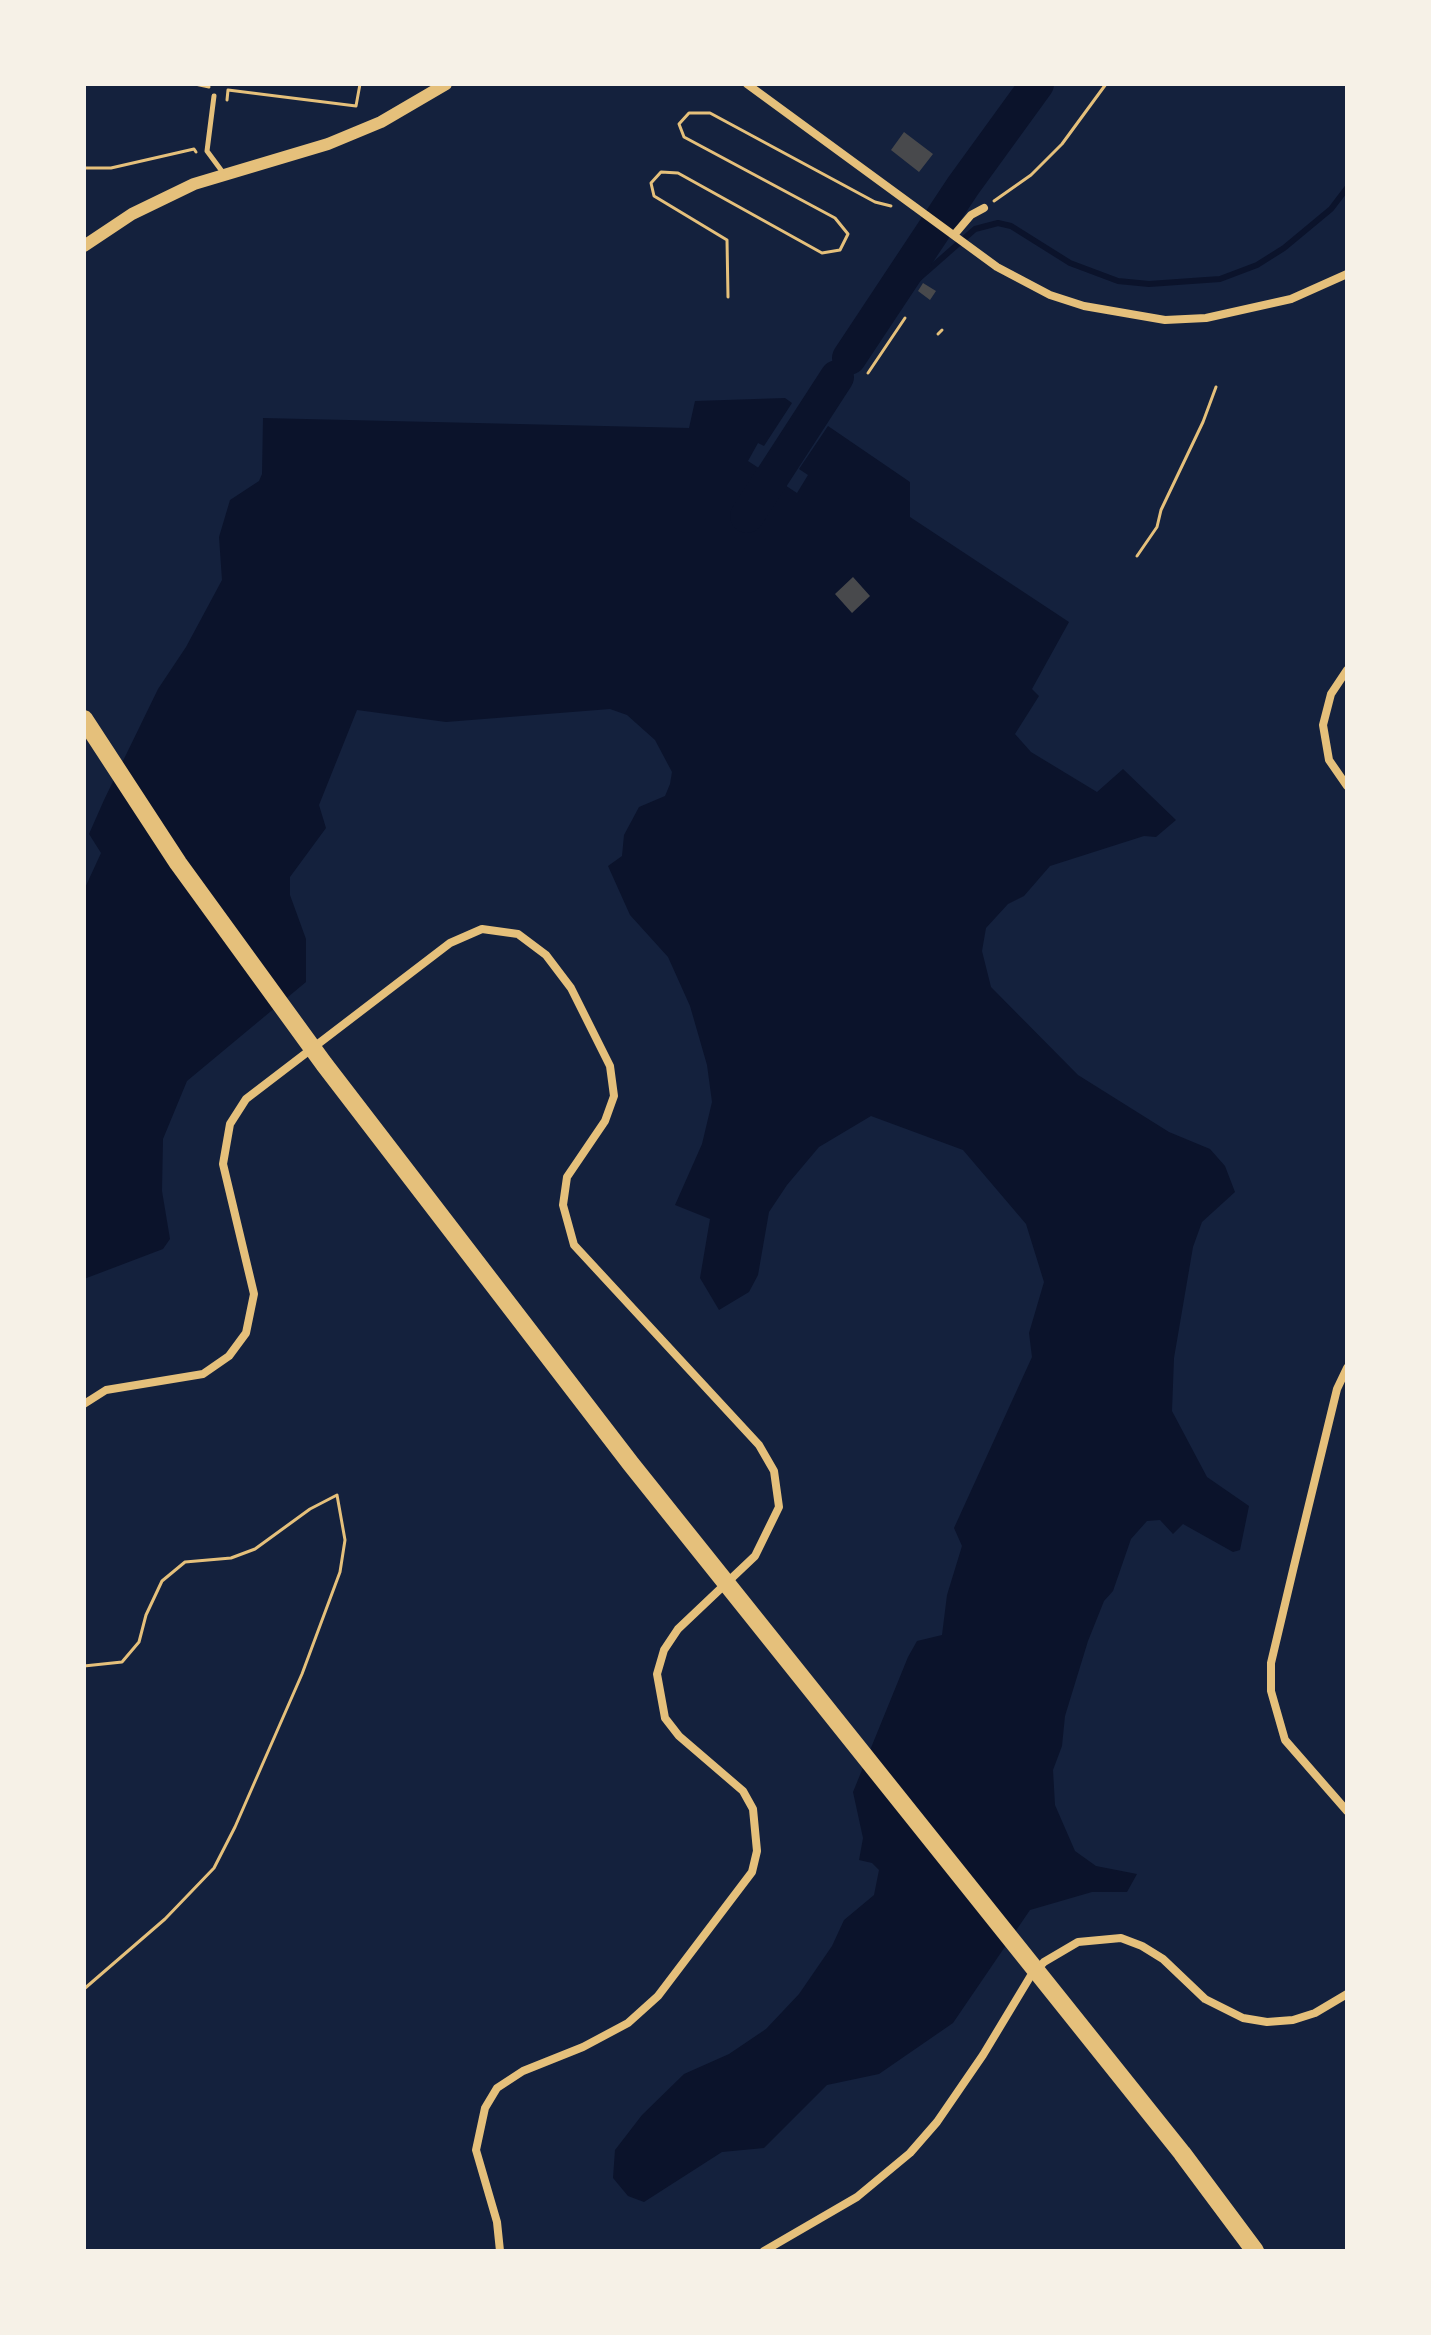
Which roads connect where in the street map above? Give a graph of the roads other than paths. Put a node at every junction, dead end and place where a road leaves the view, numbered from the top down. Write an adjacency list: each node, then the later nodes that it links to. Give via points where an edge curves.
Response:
1 (446, 84): 4 (street, via 381,122 328,144)
2 (747, 84): 6 (street)
3 (214, 96): 4 (lane, via 207,151)
4 (220, 176): 7 (street, via 132,214)
5 (984, 208): 6 (street)
6 (950, 233): 8 (street, via 997,267 1050,295 1165,320 1247,312)
7 (84, 246)
8 (1347, 274)
9 (1347, 670): 11 (street, via 1331,694 1323,725 1329,760)
10 (84, 719): 18 (highway, via 178,863 324,1064 631,1464)
11 (1347, 786)
12 (1347, 1368): 14 (street, via 1337,1389 1271,1663 1271,1691 1285,1740)
13 (84, 1404): 16 (street, via 106,1390 203,1374 229,1356 246,1333 254,1294 223,1164 230,1124 246,1099 450,943 482,929 518,934 546,955 571,988 610,1066 614,1096 605,1121 567,1177 563,1205 574,1245 759,1445 774,1471 779,1507 755,1556 678,1629 657,1674 665,1718 743,1791 753,1809 757,1851 752,1872 658,1996 628,2023 497,2088 485,2108 476,2150)
14 (1347, 1811)
15 (1347, 1994): 17 (street, via 1293,2020 1243,2018 1205,1999 1142,1946 1121,1938 1078,1942 1030,1977 983,2055 910,2153 857,2197)
16 (500, 2251)
17 (764, 2251)
18 (1255, 2251)

